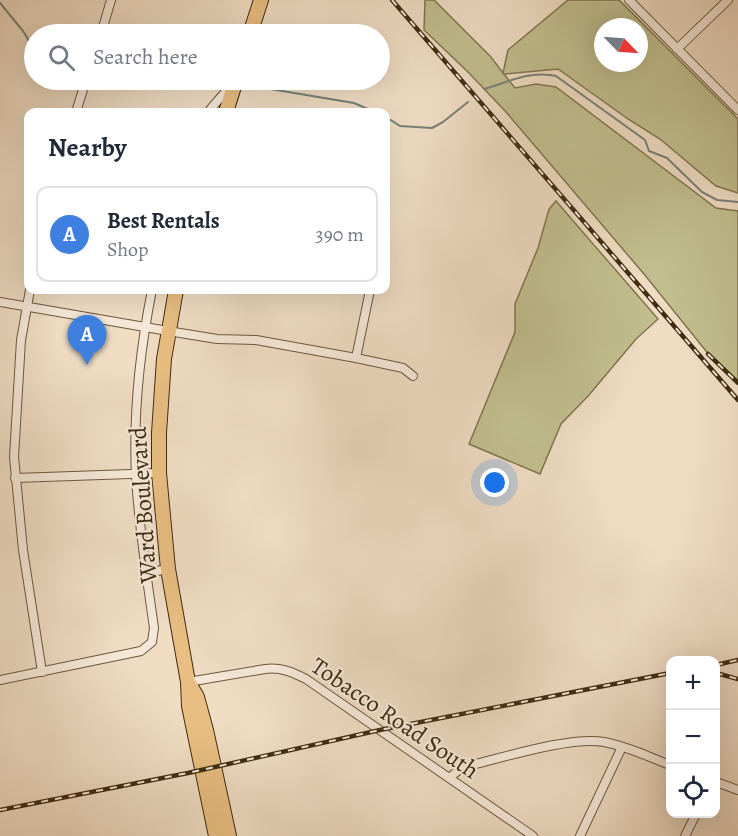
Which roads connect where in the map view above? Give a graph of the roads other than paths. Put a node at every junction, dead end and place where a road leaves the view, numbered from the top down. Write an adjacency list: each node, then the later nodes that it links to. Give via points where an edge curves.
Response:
1 (111, 0): 5 (street)
2 (261, 0): 6 (highway)
3 (629, 0): 7 (street)
4 (728, 0): 7 (street)
5 (104, 24)
6 (253, 24)
7 (677, 49): 14 (street)
8 (83, 90): 11 (street)
9 (226, 90): 12 (street)
10 (233, 90): 13 (highway)
11 (77, 108)
12 (211, 108)
13 (227, 108)
14 (738, 110)
15 (30, 294): 20 (street)
16 (151, 294): 21 (street)
17 (175, 294): 22 (highway, Ward Boulevard)
18 (369, 294): 23 (street)
19 (0, 302): 20 (street)
20 (28, 307): 21 (street); 27 (street, via 17,390)
21 (145, 327): 22 (street); 26 (street)
22 (168, 331): 23 (street, via 256,340); 25 (highway, Ward Boulevard, via 160,404)
23 (356, 358): 24 (street, via 403,368)
24 (413, 376)
25 (159, 473): 26 (street); 28 (highway, Ward Boulevard)
26 (136, 474): 27 (street); 29 (street)
27 (15, 478): 30 (street)
28 (168, 569): 29 (street); 32 (highway, Ward Boulevard)
29 (146, 573): 30 (street, via 154,628 148,646 141,651)
30 (42, 672): 31 (street)
31 (0, 680)
32 (188, 682): 35 (street, Tobacco Road South, via 275,668 291,672); 39 (highway, Ward Boulevard, via 189,706); 40 (highway, Ward Boulevard, via 197,697 206,730)
33 (622, 747): 34 (street); 35 (street, via 603,741 569,743 471,765); 42 (street)
34 (667, 764)
35 (449, 778): 41 (street, Tobacco Road South)
36 (720, 783): 37 (street)
37 (738, 790)
38 (694, 818): 43 (street)
39 (216, 836)
40 (229, 836)
41 (533, 836)
42 (580, 836)
43 (685, 836)

